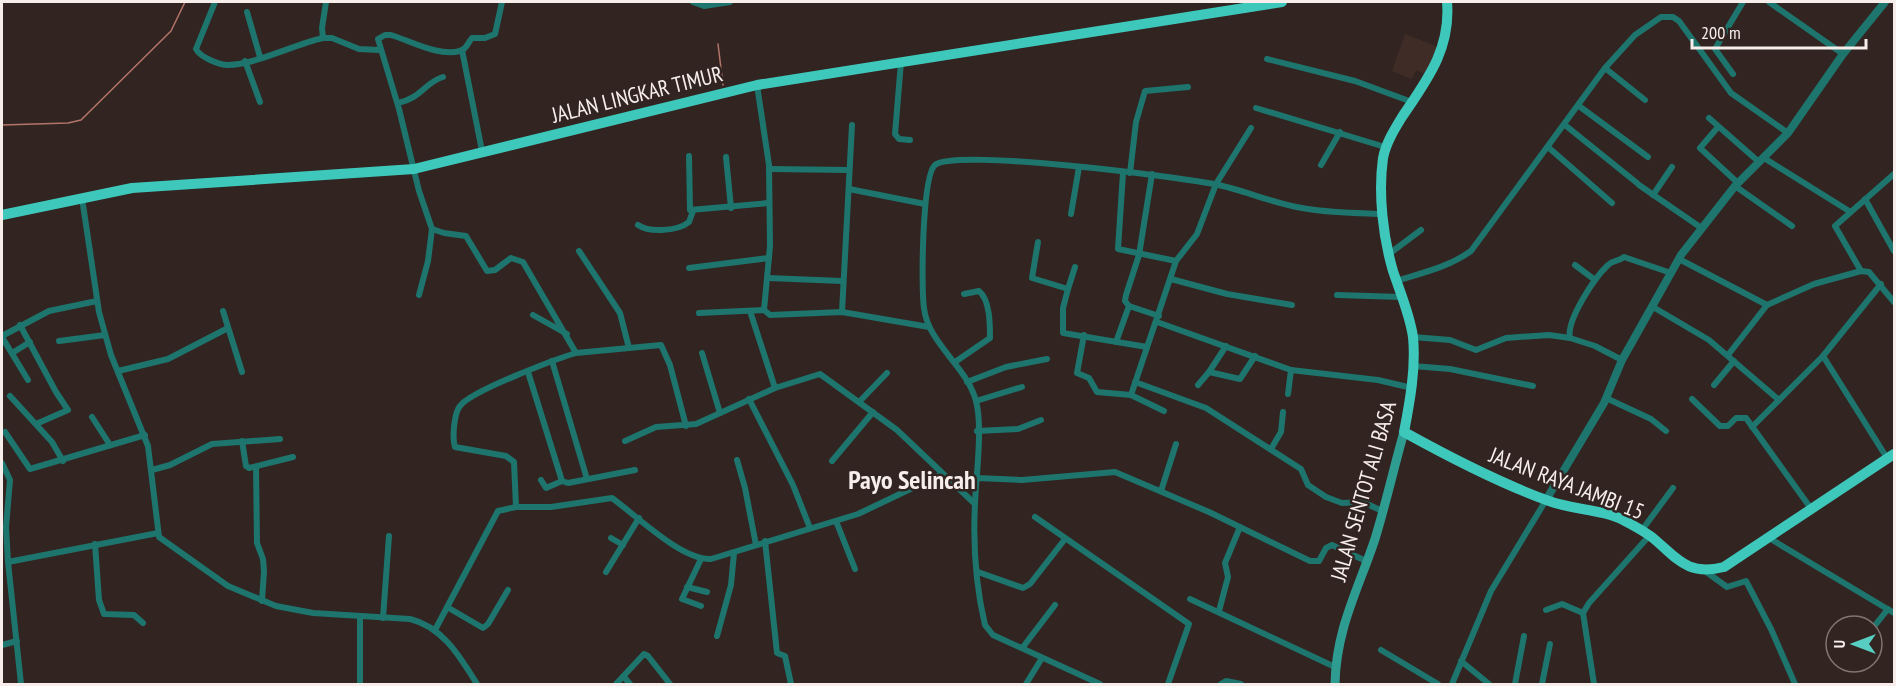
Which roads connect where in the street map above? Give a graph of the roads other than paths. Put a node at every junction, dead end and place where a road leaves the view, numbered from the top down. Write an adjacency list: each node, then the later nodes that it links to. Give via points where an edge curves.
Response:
1 (215, 2): 19 (street, via 197,52 228,65)
2 (326, 2): 13 (street)
3 (502, 2): 15 (street, via 495,34 472,38)
4 (693, 2): 5 (street, via 704,6)
5 (729, 2)
6 (1282, 2): 11 (highway, JALAN LINGKAR TIMUR)
7 (1446, 2): 28 (highway, JALAN SENTOT ALI BASA, via 1446,38 1438,61)
8 (1743, 2): 22 (street, via 1715,49)
9 (1769, 2): 16 (street)
10 (1885, 2): 16 (street)
11 (1251, 5): 20 (highway, JALAN LINGKAR TIMUR)
12 (247, 12): 17 (street)
13 (323, 38): 14 (street, via 358,49); 17 (street)
14 (379, 50): 15 (street, via 378,39 385,35 437,50); 29 (street)
15 (462, 50): 42 (street)
16 (1843, 54): 38 (street)
17 (260, 57): 19 (street)
18 (1268, 59): 28 (street, via 1355,81)
19 (245, 61): 27 (street)
20 (901, 62): 24 (highway, JALAN LINGKAR TIMUR); 39 (street, via 894,134 898,139)
21 (1605, 68): 26 (street); 30 (street); 38 (street, via 1642,28 1662,17 1673,17 1731,93)
22 (1733, 74)
23 (443, 77): 29 (street, via 433,80 422,94)
24 (756, 85): 42 (highway, JALAN LINGKAR TIMUR); 51 (street)
25 (1188, 87): 53 (street, via 1145,91)
26 (1645, 100)
27 (260, 102)
28 (1412, 102): 40 (highway, JALAN SENTOT ALI BASA)
29 (398, 103): 50 (street)
30 (1579, 106): 34 (street); 45 (street)
31 (1256, 108): 37 (street)
32 (1709, 118): 35 (street)
33 (852, 124): 52 (street)
34 (1565, 125): 41 (street); 59 (street)
35 (1718, 127): 46 (street); 57 (street, via 1700,148)
36 (1251, 128): 56 (street)
37 (1340, 132): 40 (street); 47 (street)
38 (1788, 133): 46 (street)
39 (910, 140)
40 (1385, 147): 69 (highway, JALAN SENTOT ALI BASA)
41 (1548, 147): 63 (street); 93 (street, via 1471,251 1435,269)
42 (482, 152): 50 (highway, JALAN LINGKAR TIMUR)
43 (689, 156): 66 (street)
44 (726, 157): 65 (street)
45 (1648, 157)
46 (1762, 160): 57 (street); 67 (street)
47 (1321, 165)
48 (1079, 167): 53 (street); 64 (street, via 991,160 940,162 932,169); 68 (street)
49 (1672, 167): 59 (street)
50 (414, 169): 60 (highway, JALAN LINGKAR TIMUR, via 132,188); 74 (street)
51 (769, 169): 52 (street); 62 (street)
52 (849, 170): 58 (street)
53 (1126, 173): 54 (street); 80 (street, via 1117,247 1119,251)
54 (1152, 174): 56 (street); 80 (street)
55 (1894, 174): 61 (street)
56 (1216, 184): 69 (street, via 1306,209); 83 (street, via 1200,229)
57 (1737, 185): 72 (street); 73 (street)
58 (849, 189): 64 (street); 92 (street)
59 (1653, 195): 73 (street)
60 (82, 198): 70 (highway, JALAN LINGKAR TIMUR); 100 (street)
61 (1865, 199): 67 (street); 78 (street)
62 (769, 203): 65 (street); 81 (street)
63 (1612, 203)
64 (925, 204): 114 (street, via 923,303)
65 (731, 208): 66 (street)
66 (693, 211): 71 (street, via 682,227 646,230)
67 (1849, 211): 87 (street, via 1834,228)
68 (1071, 214)
69 (1383, 214): 79 (highway, JALAN SENTOT ALI BASA)
70 (2, 216)
71 (638, 225)
72 (1792, 226)
73 (1700, 227): 82 (street)
74 (432, 229): 97 (street); 116 (street, via 466,236 487,271 511,258 523,262)
75 (1421, 230): 79 (street)
76 (1038, 242): 95 (street, via 1032,278)
77 (579, 251): 127 (street, via 620,313)
78 (1894, 251)
79 (1389, 254): 93 (highway, JALAN SENTOT ALI BASA)
80 (1139, 255): 83 (street); 104 (street, via 1126,295)
81 (769, 258): 86 (street); 89 (street)
82 (1679, 259): 88 (street); 103 (street)
83 (1176, 261): 90 (street)
84 (1575, 265): 91 (street)
85 (1076, 267): 95 (street)
86 (689, 268)
87 (1861, 271): 94 (street, via 1872,273); 103 (street, via 1814,284)
88 (1671, 273): 91 (street, via 1627,257 1612,262); 105 (street)
89 (768, 278): 92 (street); 106 (street)
90 (1171, 279): 102 (street); 112 (street)
91 (1595, 280): 121 (street, via 1570,326)
92 (842, 281): 109 (street)
93 (1396, 281): 99 (highway, JALAN SENTOT ALI BASA)
94 (1881, 284): 101 (street); 133 (street)
95 (1068, 289): 118 (street, via 1061,331)
96 (964, 294): 138 (street, via 982,293 990,338)
97 (419, 295)
98 (1337, 295): 99 (street)
99 (1401, 297): 120 (highway, JALAN SENTOT ALI BASA)
100 (97, 301): 113 (street, via 49,311); 117 (street)
101 (1894, 302)
102 (1292, 305)
103 (1767, 305): 131 (street)
104 (1129, 306): 112 (street); 124 (street)
105 (1653, 307): 131 (street); 135 (street)
106 (764, 310): 108 (street); 109 (street, via 770,315)
107 (223, 311): 115 (street)
108 (750, 311): 110 (street); 153 (street)
109 (842, 312): 114 (street)
110 (699, 314)
111 (533, 315): 116 (street)
112 (1158, 319): 125 (street); 126 (street)
113 (20, 326): 119 (street); 123 (street)
114 (929, 327): 138 (street)
115 (228, 328): 141 (street, via 168,358); 142 (street)
116 (567, 334): 129 (street)
117 (105, 335): 122 (street); 141 (street)
118 (1084, 335): 124 (street); 156 (street, via 1077,373 1089,378 1097,392)
119 (2, 336): 128 (street)
120 (1413, 337): 121 (street, via 1450,340 1476,350 1506,338); 139 (highway, JALAN SENTOT ALI BASA)
121 (1570, 338): 135 (street)
122 (59, 341)
123 (30, 342): 128 (street); 170 (street, via 68,410)
124 (1116, 342): 126 (street)
125 (1226, 346): 132 (street); 144 (street)
126 (1147, 347): 148 (street)
127 (629, 348): 129 (street); 171 (street, via 664,348)
128 (12, 353): 146 (street)
129 (576, 353): 136 (street)
130 (702, 353): 167 (street)
131 (1728, 355): 137 (street)
132 (1255, 356): 140 (street); 144 (street, via 1239,379)
133 (1823, 356): 161 (street); 184 (street)
134 (1047, 359): 147 (street, via 1006,367)
135 (1622, 360): 158 (street)
136 (552, 361): 143 (street); 195 (street)
137 (1734, 361): 150 (street); 161 (street)
138 (955, 362): 147 (street)
139 (1413, 366): 151 (street, via 1450,369); 154 (highway, JALAN SENTOT ALI BASA)
140 (1291, 370): 154 (street); 155 (street)
141 (118, 371): 177 (street)
142 (242, 372)
143 (528, 372): 197 (street); 202 (street, via 460,405 453,444 458,449 511,458)
144 (1209, 372): 149 (street)
145 (887, 373): 162 (street)
146 (28, 380)
147 (967, 382): 163 (street)
148 (1136, 382): 156 (street); 183 (street, via 1206,408)
149 (1198, 385)
150 (1714, 385)
151 (1533, 386)
152 (1022, 387): 163 (street)
153 (775, 388): 159 (street); 162 (street, via 820,374)
154 (1412, 388): 176 (highway, JALAN SENTOT ALI BASA)
155 (1287, 394)
156 (1131, 395): 164 (street)
157 (10, 396): 170 (street)
158 (1606, 398): 174 (street, via 1651,419); 200 (street)
159 (749, 399): 167 (street); 210 (street, via 793,485)
160 (1692, 399): 172 (street, via 1720,426 1740,417 1746,418)
161 (1779, 400): 172 (street)
162 (860, 401): 165 (street)
163 (976, 401): 173 (street)
164 (1164, 411)
165 (873, 412): 188 (street); 193 (street)
166 (1283, 412): 183 (street, via 1281,432)
167 (720, 413): 171 (street)
168 (92, 417): 182 (street)
169 (1041, 420): 173 (street, via 1018,429)
170 (36, 424): 186 (street)
171 (686, 426): 180 (street, via 656,427)
172 (1752, 427): 203 (street)
173 (977, 431): 194 (street)
174 (1666, 431)
175 (5, 432): 186 (street, via 30,469)
176 (1404, 432): 200 (highway, JALAN RAYA JAMBI 15, via 1453,459); 204 (main road, JALAN SENTOT ALI BASA)
177 (145, 435): 182 (street); 191 (street)
178 (280, 439): 179 (street)
179 (242, 441): 190 (street, via 246,466); 191 (street, via 212,444)
180 (625, 441)
181 (1176, 444): 199 (street)
182 (110, 446): 186 (street)
183 (1271, 449): 204 (street, via 1301,469 1308,485 1326,497 1342,503 1363,502)
184 (1891, 456): 203 (highway)
185 (293, 457): 190 (street)
186 (63, 460)
187 (736, 460): 220 (street, via 746,489)
188 (832, 461)
189 (2, 463): 209 (street, via 9,480)
190 (256, 467): 233 (street, via 256,543 263,559)
191 (152, 470): 211 (street)
192 (635, 470): 195 (street)
193 (942, 474): 201 (street); 207 (street)
194 (977, 478): 199 (street, via 1022,480 1114,472); 201 (street)
195 (587, 479): 197 (street)
196 (541, 480): 197 (street, via 546,488)
197 (562, 482)
198 (1672, 488): 212 (street)
199 (1161, 491): 208 (street)
200 (1546, 500): 212 (highway, JALAN RAYA JAMBI 15, via 1621,519); 253 (street, via 1491,591)
201 (975, 504): 228 (street)
202 (516, 507): 206 (street, via 551,507 612,498); 236 (street, via 498,511)
203 (1812, 510): 215 (highway)
204 (1382, 512): 223 (main road, JALAN SENTOT ALI BASA)
205 (1035, 517): 216 (street)
206 (639, 518): 219 (street); 222 (street, via 686,554)
207 (836, 521): 210 (street); 225 (street)
208 (1240, 527): 223 (street, via 1310,561 1319,561 1332,545); 238 (street, via 1226,563 1228,577)
209 (4, 528): 224 (street)
210 (810, 528): 217 (street)
211 (158, 532): 218 (street); 233 (street, via 163,542 223,583)
212 (1646, 533): 226 (highway, JALAN RAYA JAMBI 15, via 1676,560); 240 (street)
213 (389, 536): 242 (street)
214 (611, 538): 219 (street)
215 (1769, 538): 226 (highway, via 1724,567); 239 (street)
216 (1065, 539): 228 (street, via 1023,588); 265 (street, via 1189,624)
217 (765, 542): 220 (street); 256 (street, via 777,653 785,656)
218 (95, 544): 224 (street); 243 (street, via 99,600 104,614 134,615)
219 (623, 545): 227 (street)
220 (756, 545): 221 (street)
221 (734, 553): 222 (street); 245 (street, via 731,585)
222 (701, 559): 229 (street)
223 (1366, 561): 254 (main road, JALAN SENTOT ALI BASA, via 1342,629)
224 (8, 562): 247 (street)
225 (855, 569)
226 (1705, 571): 275 (street, via 1727,587 1746,581)
227 (606, 572)
228 (978, 572): 250 (street, via 988,630)
229 (687, 587): 231 (street); 235 (street, via 682,599)
230 (508, 590): 236 (street, via 483,628)
231 (707, 592)
232 (1190, 599): 238 (street)
233 (262, 600): 241 (street, via 313,614)
234 (1055, 605): 250 (street)
235 (701, 606)
236 (447, 607): 244 (street)
237 (1546, 610): 240 (street, via 1562,604)
238 (1219, 611): 254 (street)
239 (1891, 611)
240 (1583, 613): 274 (street)
241 (360, 617): 242 (street); 257 (street)
242 (383, 618): 244 (street, via 410,619)
243 (143, 623)
244 (435, 630): 259 (street)
245 (717, 636)
246 (1524, 636): 272 (street)
247 (16, 641): 249 (street); 258 (street)
248 (1550, 644): 273 (street)
249 (2, 645)
250 (1023, 647): 252 (street)
251 (1381, 650): 269 (street)
252 (1042, 658): 263 (street); 264 (street)
253 (1461, 661): 270 (street); 271 (street)
254 (1335, 667): 268 (main road, JALAN SENTOT ALI BASA)
255 (624, 677): 260 (street); 261 (street); 262 (street, via 646,654)
256 (791, 682)
257 (360, 683)
258 (21, 684)
259 (477, 684)
260 (616, 684)
261 (630, 684)
262 (670, 684)
263 (1026, 684)
264 (1100, 684)
265 (1168, 684)
266 (1221, 684): 267 (street)
267 (1241, 684)
268 (1335, 684)
269 (1438, 684)
270 (1452, 684)
271 (1490, 684)
272 (1515, 684)
273 (1542, 684)
274 (1594, 684)
275 (1795, 684)

